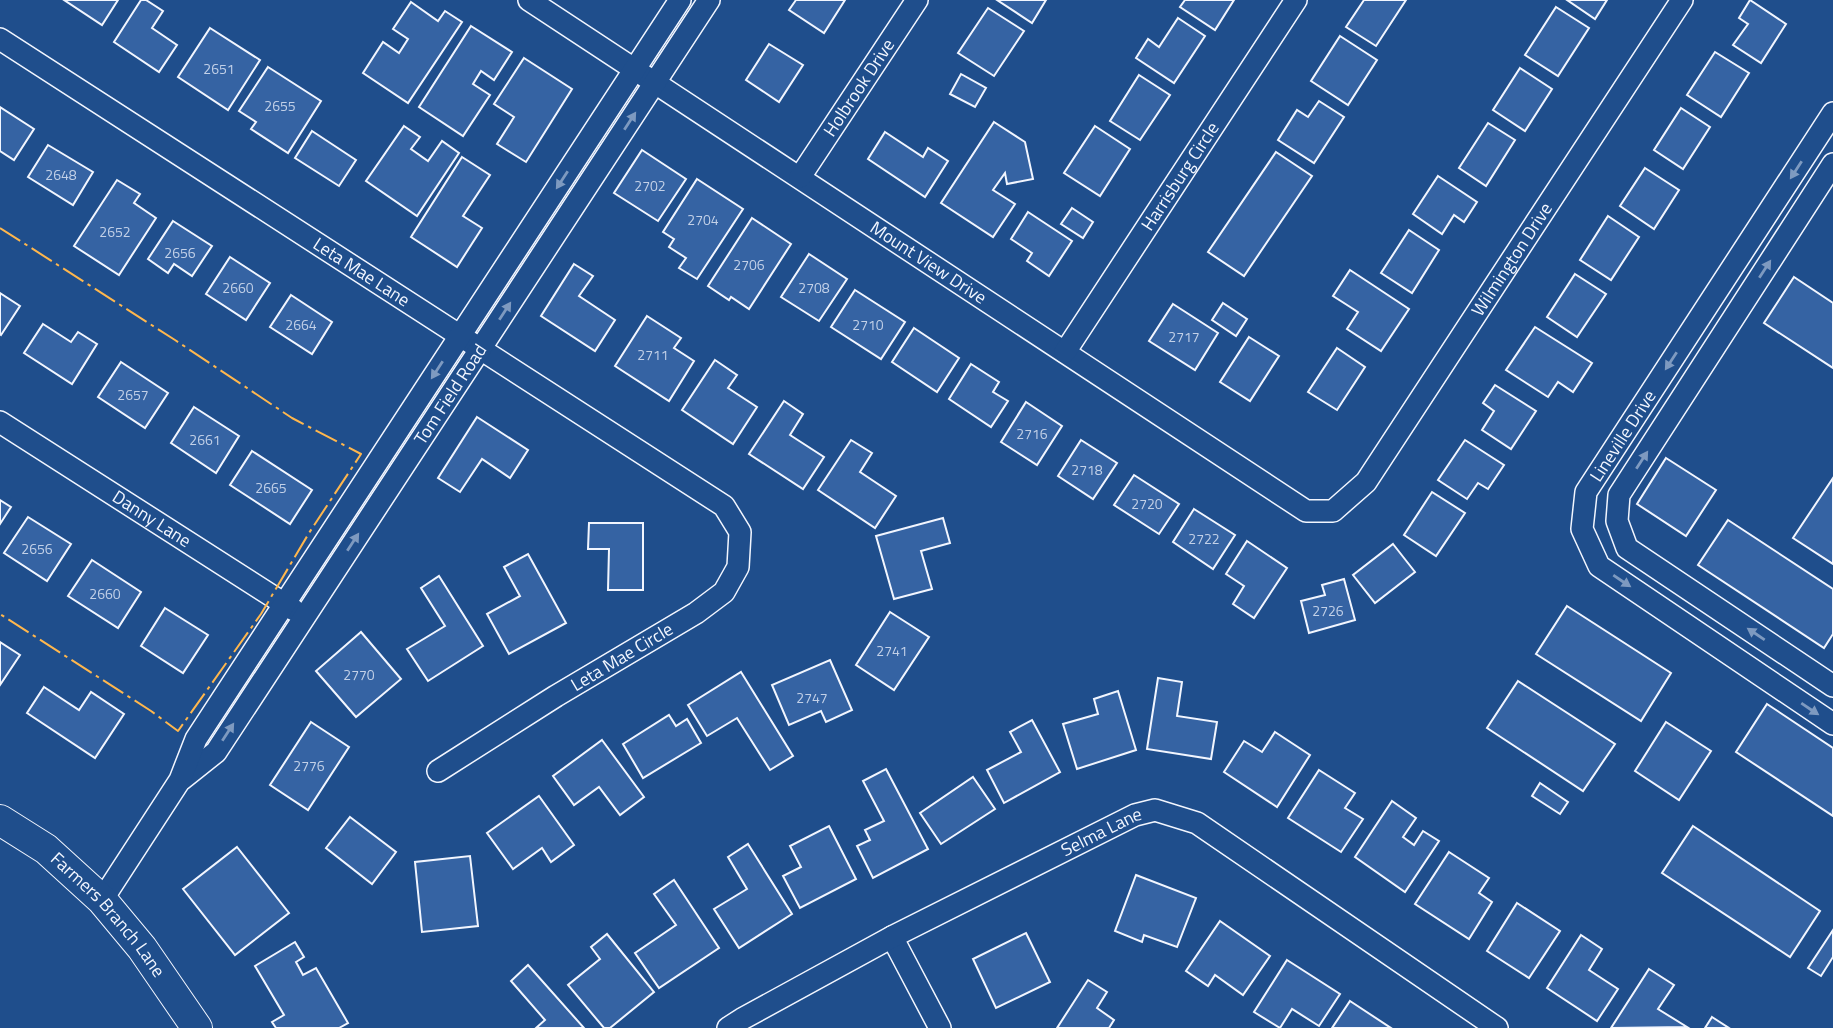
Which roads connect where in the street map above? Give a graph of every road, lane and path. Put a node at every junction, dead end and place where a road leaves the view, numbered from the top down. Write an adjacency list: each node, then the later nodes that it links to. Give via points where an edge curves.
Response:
1 (529, 0): 8 (street, Mount View Drive)
2 (680, 0): 8 (street, Tom Field Road)
3 (709, 0): 9 (street, Tom Field Road)
4 (917, 0): 12 (street, Holbrook Drive)
5 (1296, 0): 15 (street, Harrisburg Circle)
6 (1682, 0): 18 (street, Wilmington Drive, via 1366,482)
7 (0, 39): 13 (street, Leta Mae Lane)
8 (635, 69): 9 (street, Mount View Drive); 13 (street, Tom Field Road, one-way to 13)
9 (655, 82): 12 (street, Mount View Drive); 14 (street, Tom Field Road, one-way to 9)
10 (1833, 113): 22 (street, Lineville Drive, one-way to 22, via 1586,492 1582,528 1599,566)
11 (1833, 164): 21 (street, Lineville Drive, one-way to 11, via 1628,548 1617,522 1619,495)
12 (800, 177): 15 (street, Mount View Drive)
13 (460, 336): 14 (street, Leta Mae Lane); 19 (street, Tom Field Road, one-way to 19)
14 (480, 349): 17 (street, Leta Mae Lane); 20 (street, Tom Field Road, one-way to 14)
15 (1065, 352): 18 (street, Mount View Drive, via 1306,511)
16 (0, 422): 19 (street, Danny Lane)
17 (724, 506): 23 (street, Leta Mae Circle, via 740,532 738,567 724,592)
18 (1333, 511)
19 (284, 604): 20 (street, Danny Lane); 24 (street, Tom Field Road, via 196,739)
20 (304, 617): 24 (street, Tom Field Road, one-way to 20, via 216,752)
21 (1833, 686)
22 (1833, 724)
23 (438, 771)
24 (180, 780): 26 (street, Tom Field Road)
25 (0, 820): 26 (street, Farmers Branch Lane, via 46,849)
26 (102, 900): 28 (street, Farmers Branch Lane, via 142,948)
27 (892, 937): 29 (street, Selma Lane); 30 (street); 31 (street, Selma Lane, via 1135,815 1155,810 1197,823)
28 (197, 1028)
29 (728, 1028)
30 (940, 1028)
31 (1497, 1028)

